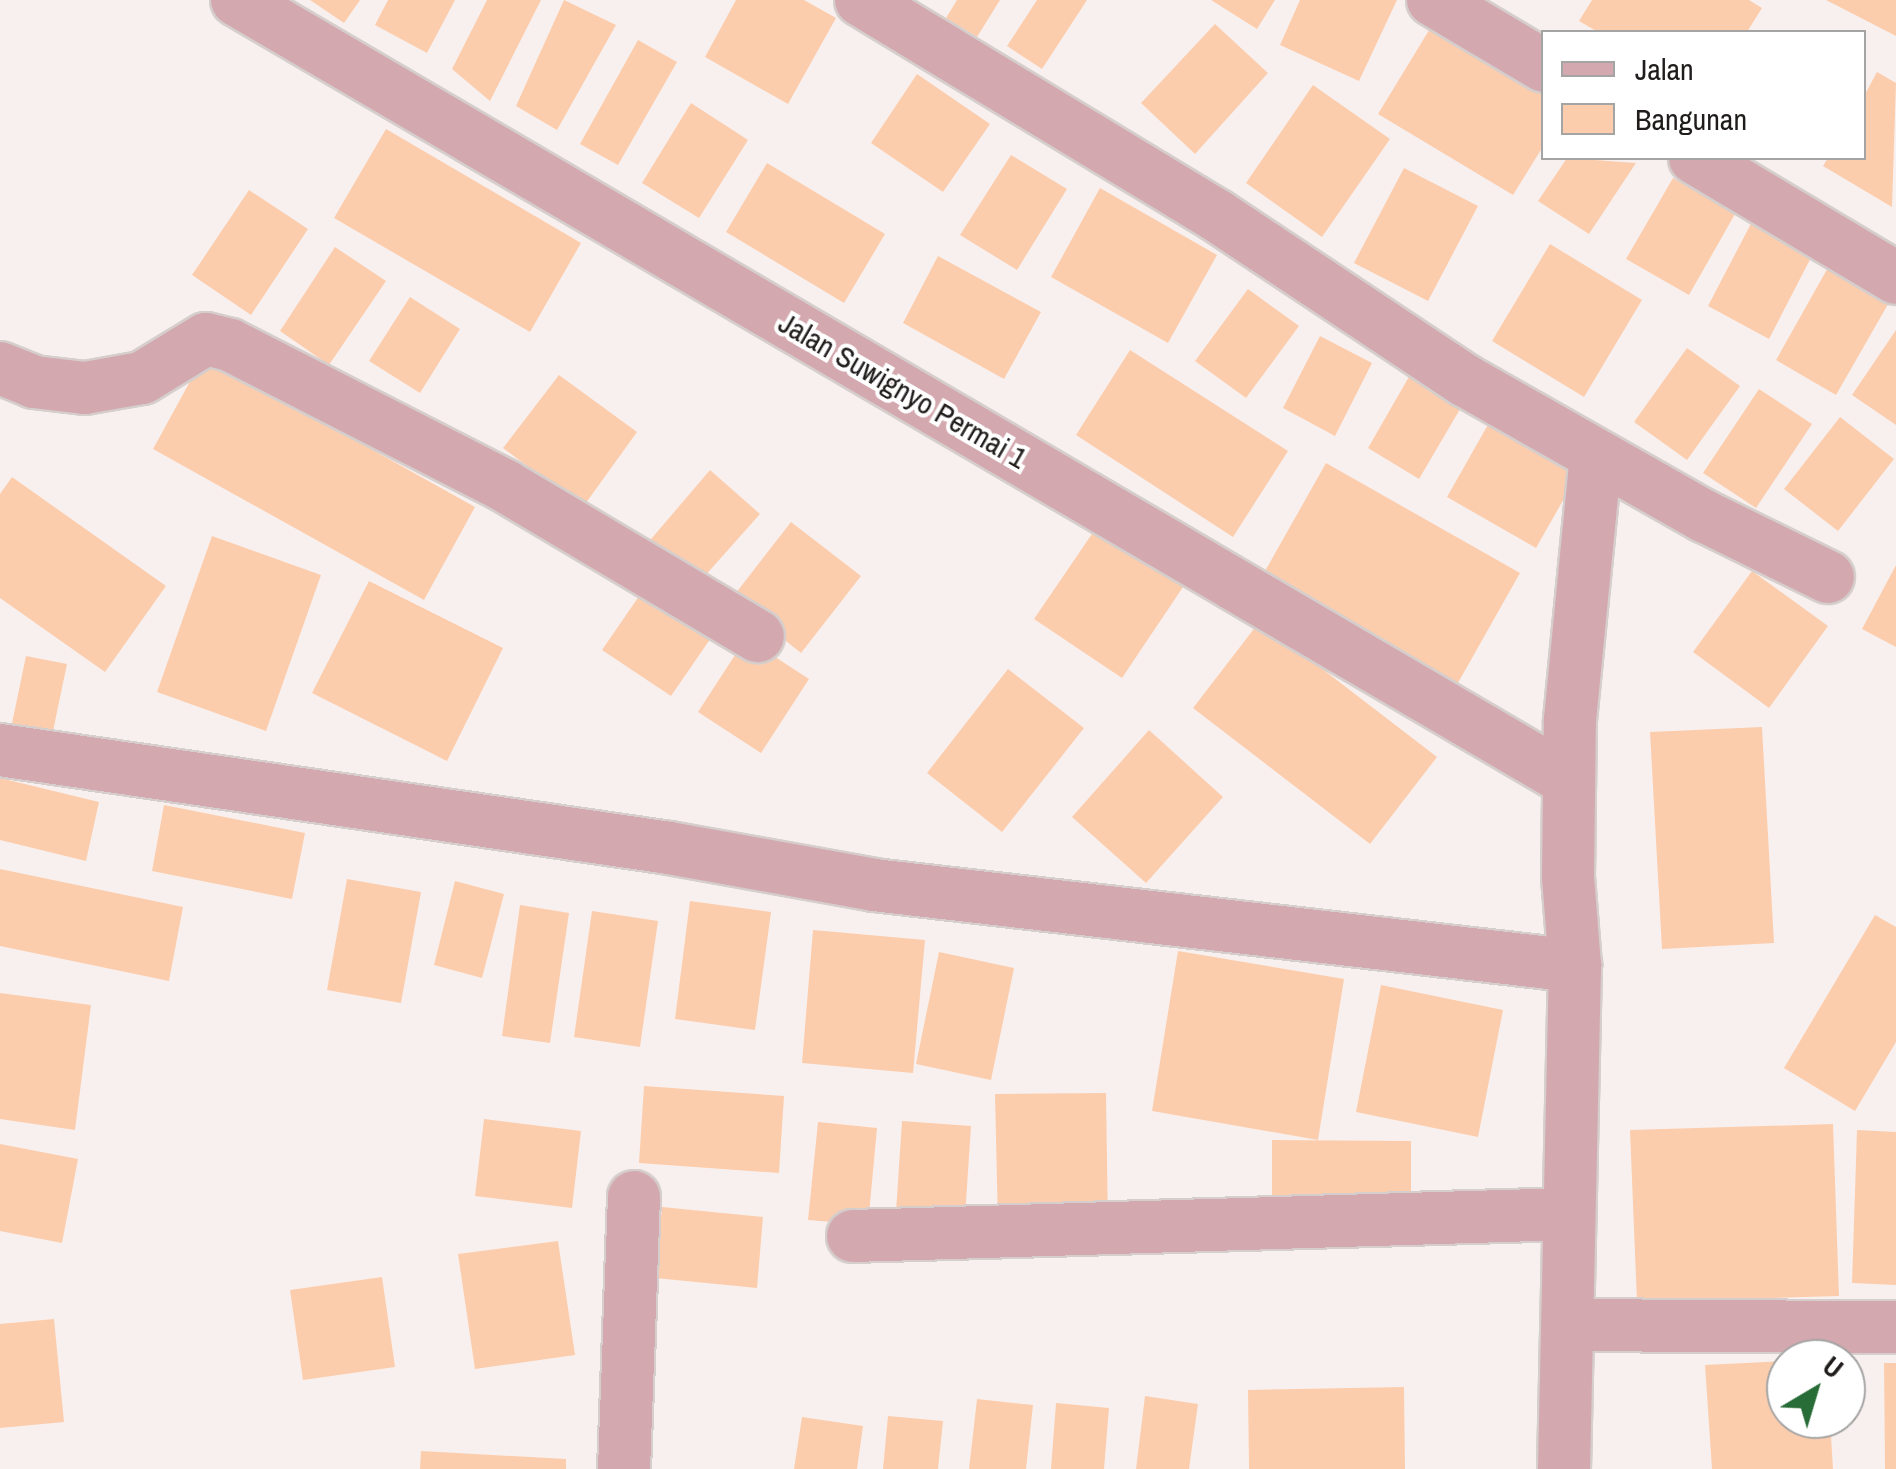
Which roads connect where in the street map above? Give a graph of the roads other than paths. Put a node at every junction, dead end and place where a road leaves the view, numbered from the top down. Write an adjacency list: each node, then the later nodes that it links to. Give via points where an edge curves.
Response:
1 (237, 0): 12 (street, Jalan Suwignyo Permai 1)
2 (860, 0): 8 (street)
3 (1433, 0): 4 (street)
4 (1541, 64)
5 (1698, 160): 6 (street)
6 (1896, 278)
7 (0, 368): 10 (street, via 34,382 85,388 142,378 206,339 230,345 505,486)
8 (1596, 456): 9 (street); 12 (street, via 1578,586)
9 (1828, 577)
10 (758, 636)
11 (0, 750): 13 (street, via 669,848 874,885)
12 (1568, 780): 13 (street)
13 (1575, 966): 15 (street)
14 (634, 1197): 19 (street)
15 (1567, 1214): 16 (street); 17 (street)
16 (853, 1236)
17 (1569, 1325): 18 (street); 20 (street)
18 (1896, 1327)
19 (624, 1469)
20 (1564, 1469)

